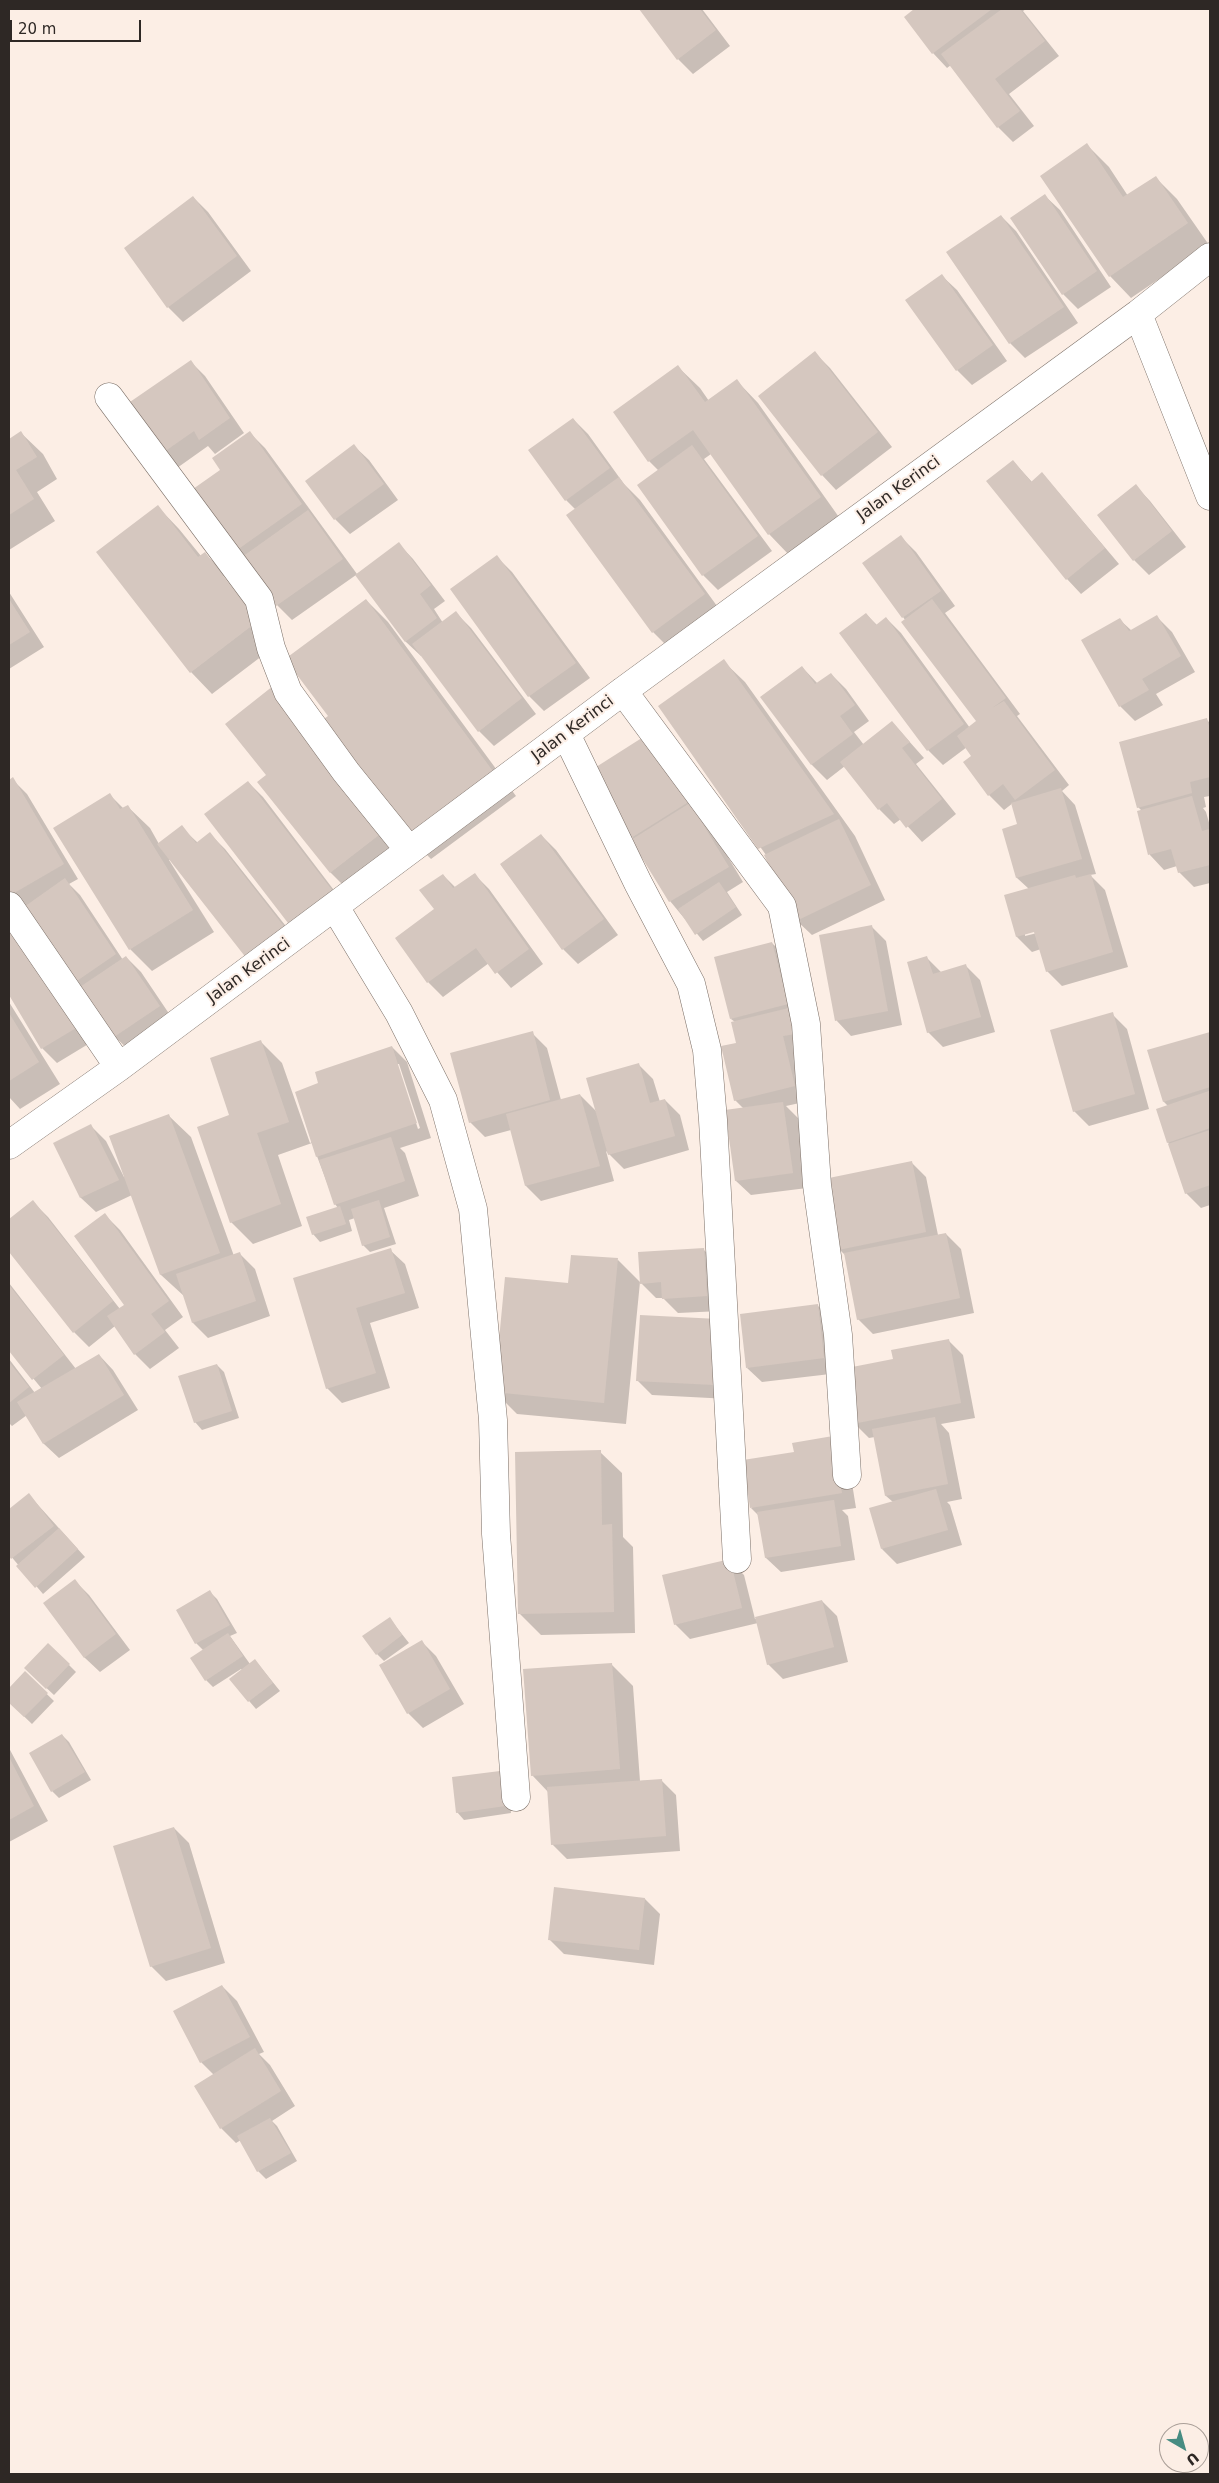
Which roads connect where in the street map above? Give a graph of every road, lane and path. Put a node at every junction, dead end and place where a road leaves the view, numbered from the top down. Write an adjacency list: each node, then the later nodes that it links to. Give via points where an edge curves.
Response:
1 (1210, 257): 2 (street, Jalan Kerinci)
2 (1138, 314): 4 (street); 5 (street, Jalan Kerinci)
3 (109, 397): 7 (street, via 259,599 271,648 288,692 346,772)
4 (1210, 496)
5 (624, 691): 6 (street, Jalan Kerinci); 12 (street, via 782,906 806,1024 817,1185 838,1335)
6 (566, 734): 7 (street, Jalan Kerinci); 13 (street, via 691,984 707,1050)
7 (409, 850): 9 (street, Jalan Kerinci)
8 (9, 906): 10 (street)
9 (335, 907): 10 (street, Jalan Kerinci); 14 (street, via 400,1013 442,1100 473,1209 493,1420 496,1534)
10 (119, 1067): 11 (street, Jalan Kerinci)
11 (9, 1145)
12 (847, 1475)
13 (737, 1559)
14 (516, 1797)

